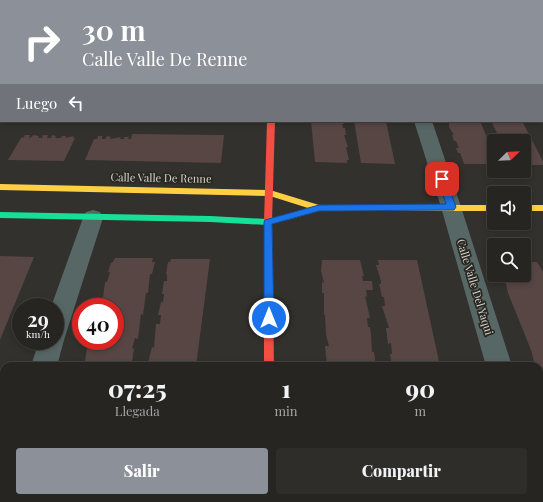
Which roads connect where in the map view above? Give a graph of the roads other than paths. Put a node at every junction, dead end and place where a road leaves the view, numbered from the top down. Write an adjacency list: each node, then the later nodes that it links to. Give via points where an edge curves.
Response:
1 (271, 122): 4 (street)
2 (423, 122): 5 (street, Calle Valle Del Yaqui)
3 (0, 187): 4 (street, Calle Valle De Renne)
4 (270, 193): 6 (street, Calle Valle De Renne); 12 (street)
5 (451, 207): 6 (street, Calle Valle De Renne); 7 (street, Calle Valle De Renne); 17 (street, Calle Valle Del Yaqui)
6 (319, 208): 12 (street, Calle Valle De Renne)
7 (487, 208)
8 (531, 208): 9 (street)
9 (543, 208)
10 (0, 215): 11 (street, Calle Valle De Renne)
11 (93, 218): 12 (street, Calle Valle De Renne); 13 (street)
12 (268, 222): 16 (street)
13 (64, 305)
14 (49, 350): 15 (street)
15 (45, 362)
16 (269, 362)
17 (498, 362)

